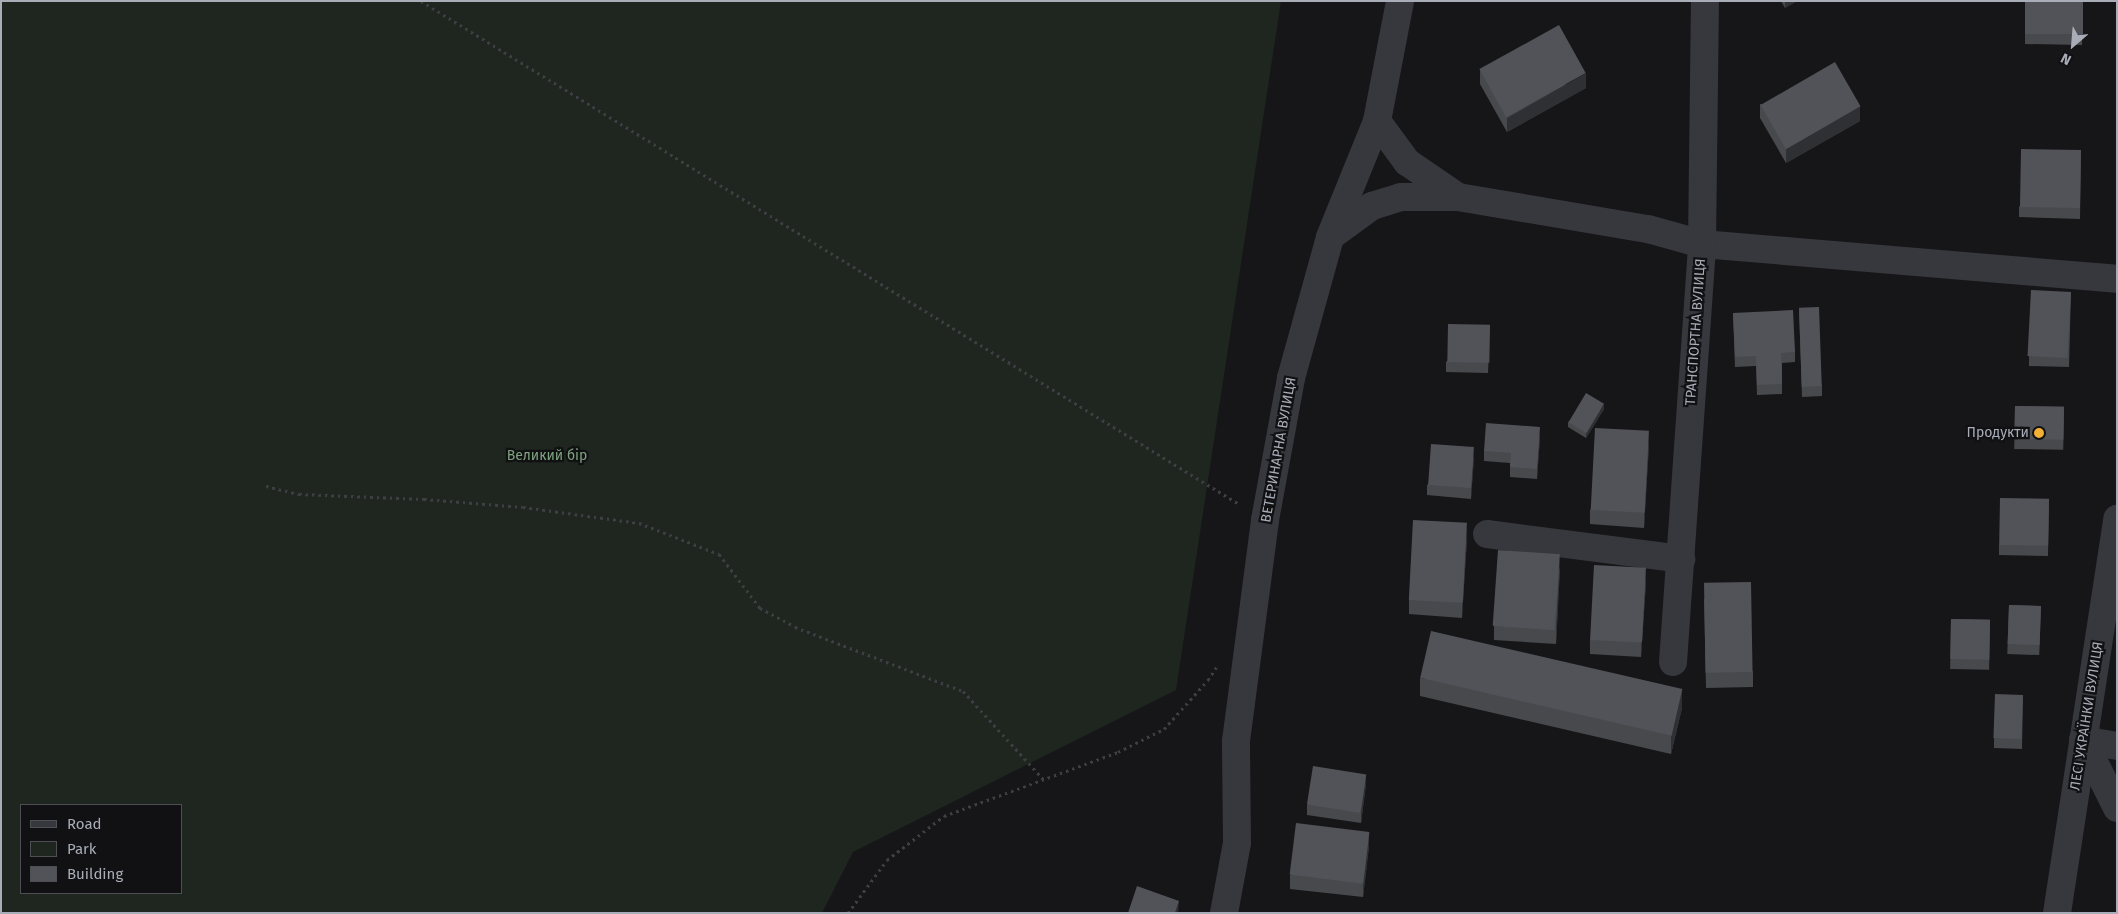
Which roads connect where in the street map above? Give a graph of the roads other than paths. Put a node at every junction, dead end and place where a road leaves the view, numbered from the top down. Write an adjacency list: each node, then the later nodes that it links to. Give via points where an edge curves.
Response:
1 (1400, 1): 3 (street, ВЕТЕРИНАРНА ВУЛИЦЯ)
2 (1705, 1): 6 (street, ТРАНСПОРТНА ВУЛИЦЯ)
3 (1377, 121): 4 (street, via 1407,162); 5 (street, ВЕТЕРИНАРНА ВУЛИЦЯ)
4 (1458, 197): 5 (street, via 1401,197 1372,206); 6 (street, via 1648,230)
5 (1330, 237): 15 (street, ВЕТЕРИНАРНА ВУЛИЦЯ, via 1291,378 1265,520 1236,741 1237,843)
6 (1702, 244): 7 (street); 10 (street, ТРАНСПОРТНА ВУЛИЦЯ)
7 (2117, 279)
8 (2117, 519): 12 (street, ЛЕСІ УКРАЇНКИ ВУЛИЦЯ)
9 (1487, 534): 10 (street)
10 (1681, 559): 11 (street, ТРАНСПОРТНА ВУЛИЦЯ)
11 (1673, 662)
12 (2082, 740): 13 (street); 14 (street); 16 (street, ЛЕСІ УКРАЇНКИ ВУЛИЦЯ)
13 (2117, 746)
14 (2117, 808)
15 (1224, 913)
16 (2057, 913)

